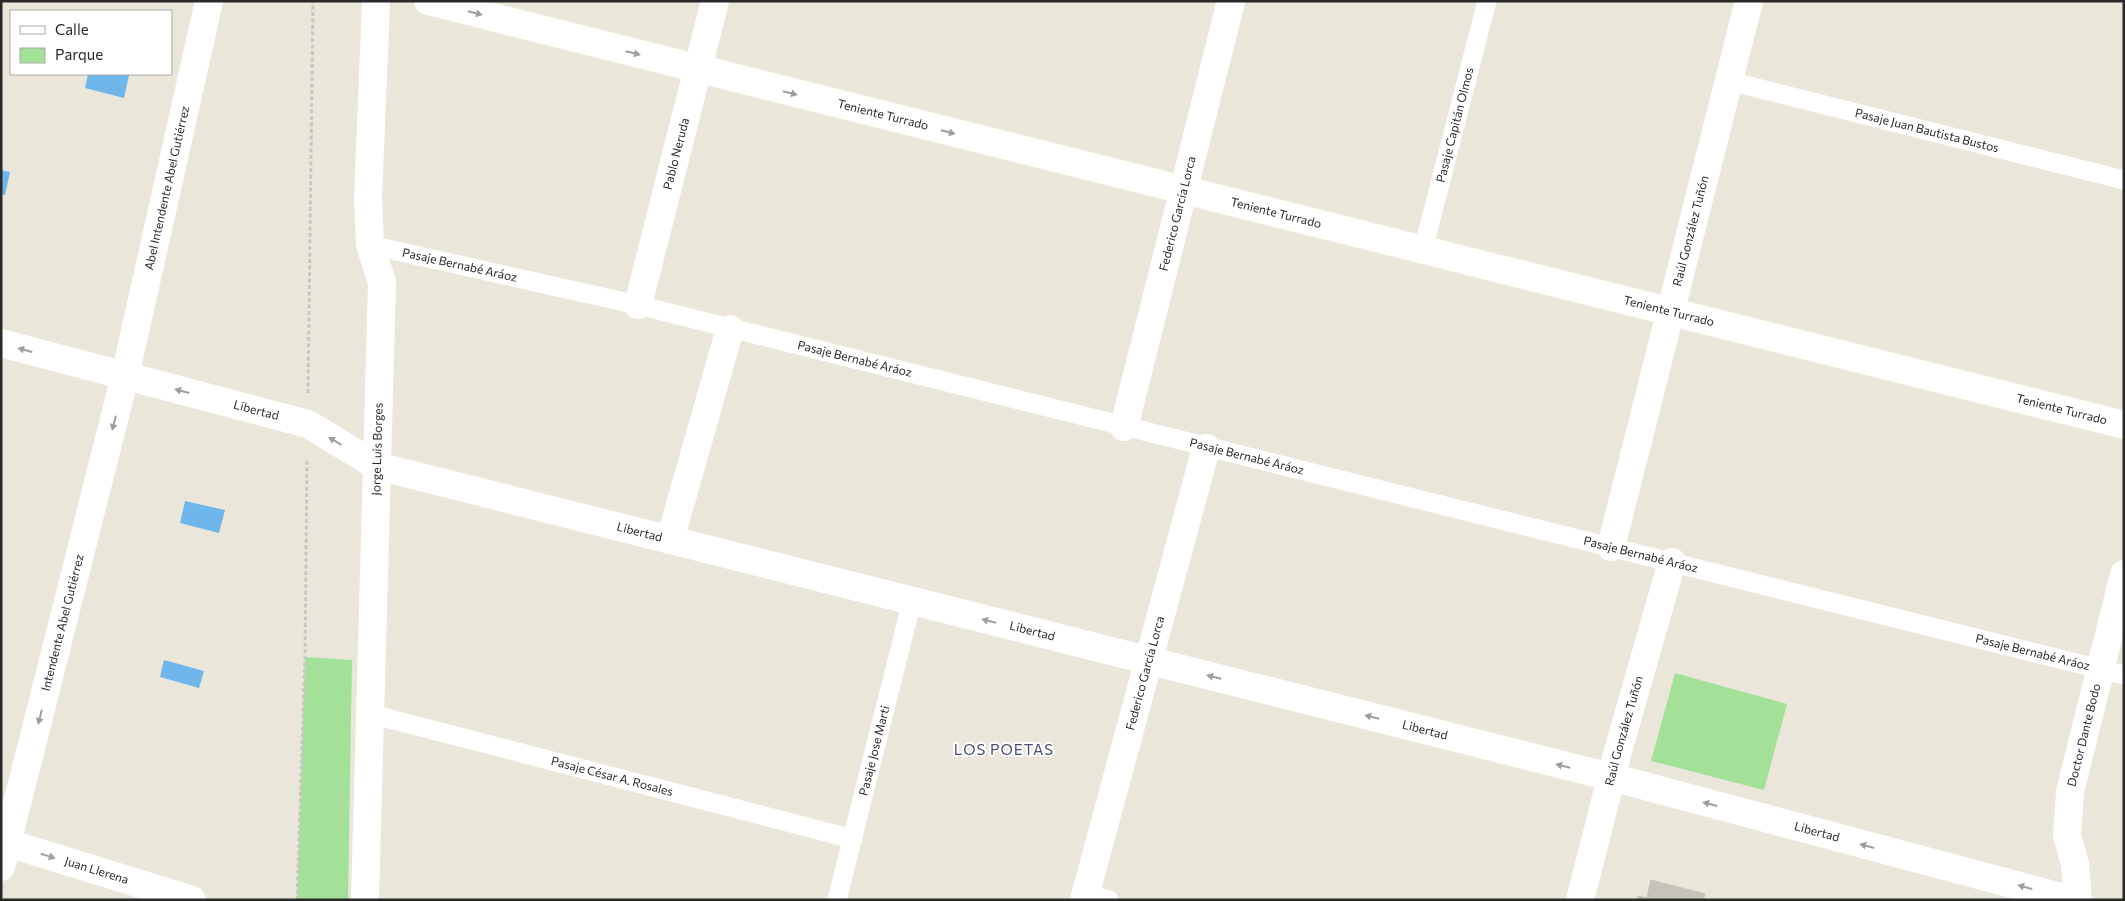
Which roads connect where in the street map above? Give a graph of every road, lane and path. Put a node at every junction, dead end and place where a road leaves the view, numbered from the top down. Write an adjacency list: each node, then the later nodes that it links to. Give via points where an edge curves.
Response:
1 (209, 1): 19 (street, Abel Intendente Abel Gutiérrez)
2 (313, 1): 20 (path)
3 (376, 1): 13 (street, Jorge Luis Borges, via 368,199)
4 (428, 1): 9 (street, Teniente Turrado, one-way to 9)
5 (715, 1): 9 (street, Pablo Neruda)
6 (1231, 1): 12 (street, Federico García Lorca)
7 (1487, 1): 14 (lane, Pasaje Capitán Olmos)
8 (1749, 1): 10 (street, Raúl González Tuñón)
9 (697, 70): 12 (street, Teniente Turrado, one-way to 12); 15 (street, Pablo Neruda)
10 (1729, 81): 11 (lane, Pasaje Juan Bautista Bustos); 16 (street, Raúl González Tuñón)
11 (2124, 180)
12 (1184, 190): 14 (street, Teniente Turrado); 22 (street, Federico García Lorca)
13 (370, 245): 15 (lane, Pasaje Bernabé Aráoz); 24 (street, Jorge Luis Borges, via 382,282)
14 (1423, 250): 16 (street, Teniente Turrado)
15 (638, 306): 17 (lane, Pasaje Bernabé Aráoz)
16 (1670, 312): 21 (street, Teniente Turrado); 26 (street, Raúl González Tuñón)
17 (730, 330): 22 (lane, Pasaje Bernabé Aráoz); 25 (street)
18 (1, 344): 19 (street, Libertad, one-way to 18)
19 (126, 376): 20 (street, Libertad, one-way to 19); 35 (street, Intendente Abel Gutiérrez, one-way to 35)
20 (308, 424): 24 (street, Libertad, one-way to 20); 38 (path)
21 (2124, 425)
22 (1124, 427): 23 (lane, Pasaje Bernabé Aráoz)
23 (1206, 448): 26 (lane, Pasaje Bernabé Aráoz); 30 (street, Federico García Lorca)
24 (377, 466): 25 (street, Libertad); 32 (street, Jorge Luis Borges)
25 (670, 540): 29 (street, Libertad)
26 (1611, 547): 27 (lane, Pasaje Bernabé Aráoz)
27 (1672, 562): 31 (lane, Pasaje Bernabé Aráoz); 33 (street, Raúl González Tuñón)
28 (2124, 574): 31 (street, Doctor Dante Bodo)
29 (912, 601): 30 (street, Libertad, one-way to 29); 34 (lane, Pasaje Jose Marti)
30 (1148, 661): 33 (street, Libertad, one-way to 30); 36 (street, Federico García Lorca)
31 (2112, 672): 43 (street, Doctor Dante Bodo, via 2070,792 2067,835 2075,864)
32 (371, 714): 34 (lane, Pasaje César A. Rosales); 39 (street, Jorge Luis Borges)
33 (1611, 777): 41 (street, Raúl González Tuñón); 42 (street, Libertad, one-way to 33)
34 (853, 839): 40 (lane, Pasaje Jose Marti)
35 (3, 851): 37 (street, Juan Llerena, one-way to 37)
36 (1093, 898)
37 (192, 900)
38 (297, 900)
39 (365, 900)
40 (838, 900)
41 (1580, 900)
42 (2072, 900)
43 (2078, 900)

